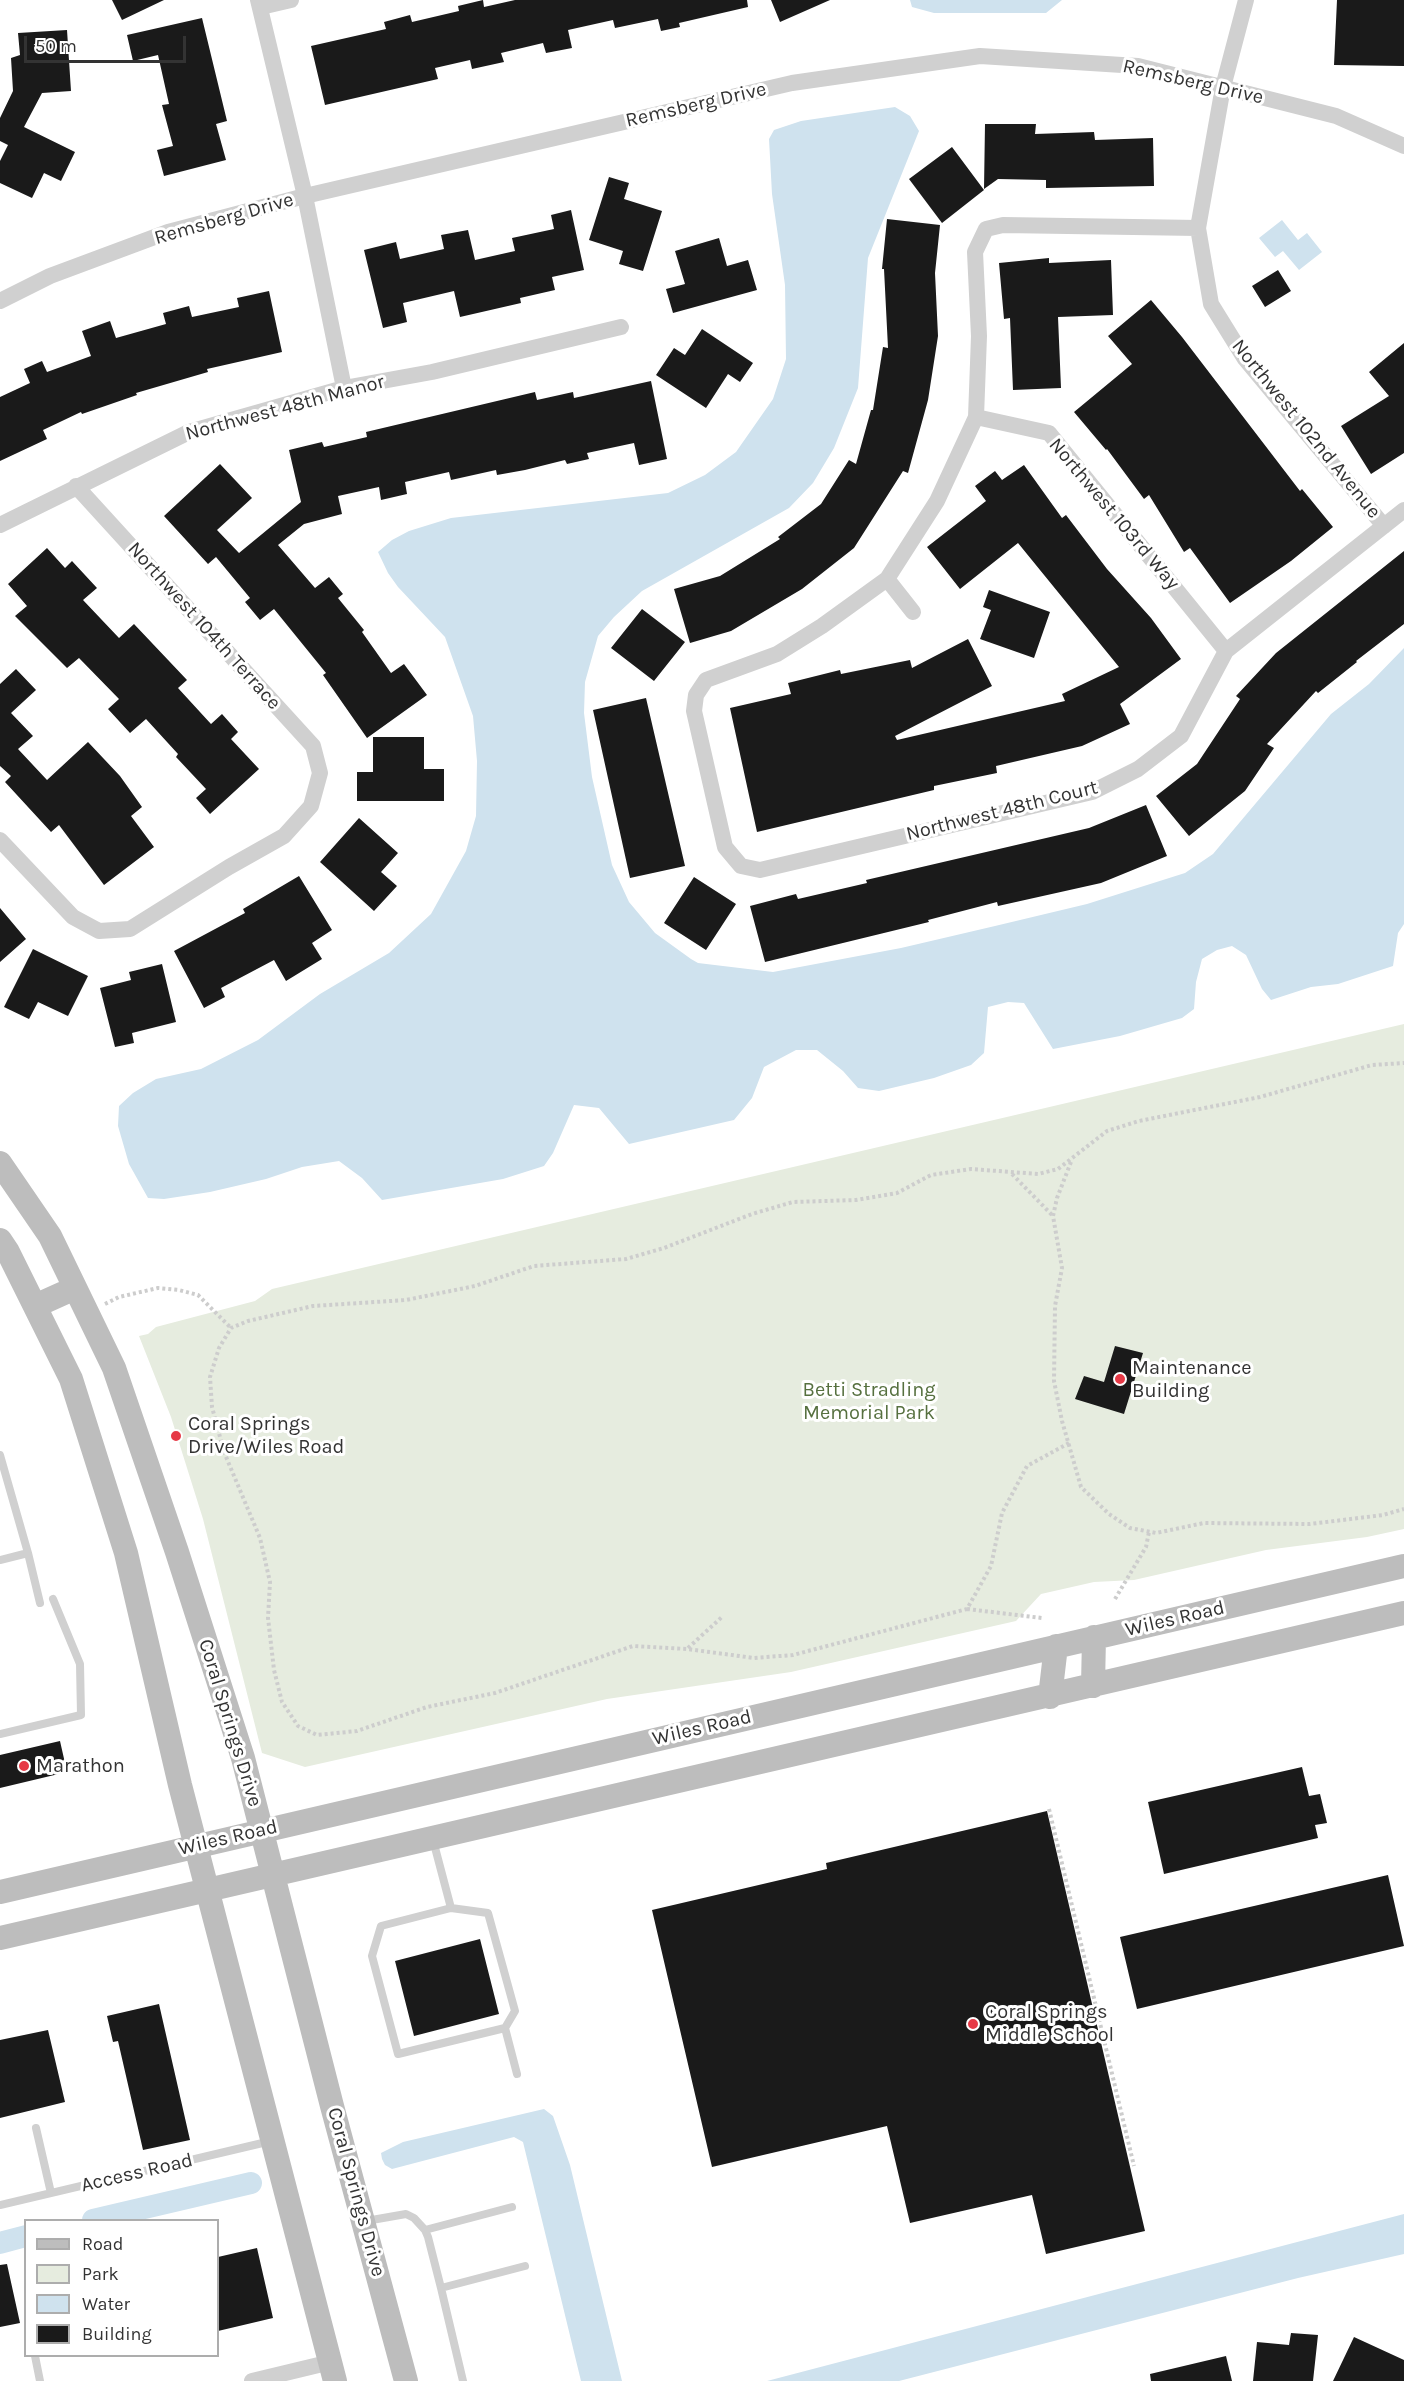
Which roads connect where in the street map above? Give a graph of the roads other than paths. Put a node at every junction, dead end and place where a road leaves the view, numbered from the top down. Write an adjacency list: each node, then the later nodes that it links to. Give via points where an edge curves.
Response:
1 (291, 0): 3 (street)
2 (1246, 0): 4 (street, Northwest 102nd Avenue)
3 (259, 4): 6 (street)
4 (1223, 87): 5 (street, Remsberg Drive, via 1336,116); 6 (street, Remsberg Drive, via 1138,66 980,56 792,83); 7 (street, Northwest 102nd Avenue)
5 (1404, 146)
6 (305, 196): 8 (street, Remsberg Drive, via 168,232 50,276); 10 (street)
7 (1198, 228): 11 (street, via 1003,225 986,229 975,252 979,336); 15 (street, Northwest 102nd Avenue, via 1211,304 1245,358)
8 (0, 301)
9 (621, 327): 10 (street, Northwest 48th Manor, via 432,372)
10 (344, 388): 12 (street, Northwest 48th Manor, via 189,432)
11 (976, 417): 16 (street, via 937,501); 18 (street, Northwest 103rd Way, via 1049,433)
12 (76, 486): 14 (street, Northwest 48th Manor); 19 (street, Northwest 104th Terrace, via 313,746 320,773 311,806 284,836 130,929 99,931 72,917)
13 (1404, 510): 15 (street, Northwest 48th Court)
14 (0, 525)
15 (1384, 526): 18 (street, Northwest 48th Court)
16 (887, 579): 17 (street); 18 (street, Northwest 48th Court, via 777,654 706,680 696,694 694,711 725,847 741,866 760,870 1092,792 1138,769 1182,736)
17 (913, 612)
18 (1226, 651)
19 (0, 840)
20 (0, 1163): 22 (main road, Coral Springs Drive, via 50,1236)
21 (0, 1240): 23 (main road)
22 (75, 1288): 23 (main road); 36 (main road, Coral Springs Drive, via 114,1368 174,1541)
23 (35, 1306): 38 (main road, via 71,1379 126,1553)
24 (0, 1455): 25 (lane)
25 (28, 1553): 26 (lane); 29 (lane)
26 (0, 1560)
27 (1404, 1566): 31 (main road, Wiles Road)
28 (53, 1599): 35 (lane, via 80,1664 81,1715)
29 (40, 1603)
30 (1404, 1613): 33 (main road)
31 (1094, 1637): 32 (main road, Wiles Road); 33 (main road)
32 (1056, 1646): 34 (main road); 36 (main road, Wiles Road)
33 (1093, 1686): 34 (main road)
34 (1050, 1696): 37 (main road)
35 (0, 1734)
36 (262, 1830): 38 (main road, Wiles Road); 39 (main road, Coral Springs Drive)
37 (433, 1837): 39 (main road); 42 (lane)
38 (198, 1846): 40 (main road); 41 (main road, Wiles Road)
39 (273, 1875): 40 (main road); 51 (main road, Coral Springs Drive)
40 (208, 1890): 43 (main road); 47 (main road)
41 (0, 1892)
42 (451, 1908): 44 (lane, via 488,1913 515,2011); 44 (lane, via 381,1926 372,1956 398,2054)
43 (0, 1938)
44 (505, 2028): 45 (lane)
45 (518, 2074)
46 (36, 2128): 48 (lane)
47 (273, 2141): 48 (lane, Access Road); 56 (main road)
48 (51, 2193): 49 (lane, Access Road)
49 (0, 2205)
50 (512, 2207): 52 (lane)
51 (363, 2221): 52 (lane, via 406,2214); 59 (main road, Coral Springs Drive)
52 (425, 2230): 54 (lane)
53 (525, 2266): 54 (lane)
54 (441, 2288): 60 (lane)
55 (35, 2357): 57 (lane)
56 (333, 2371): 58 (street)
57 (40, 2381)
58 (252, 2381)
59 (406, 2381)
60 (463, 2381)

